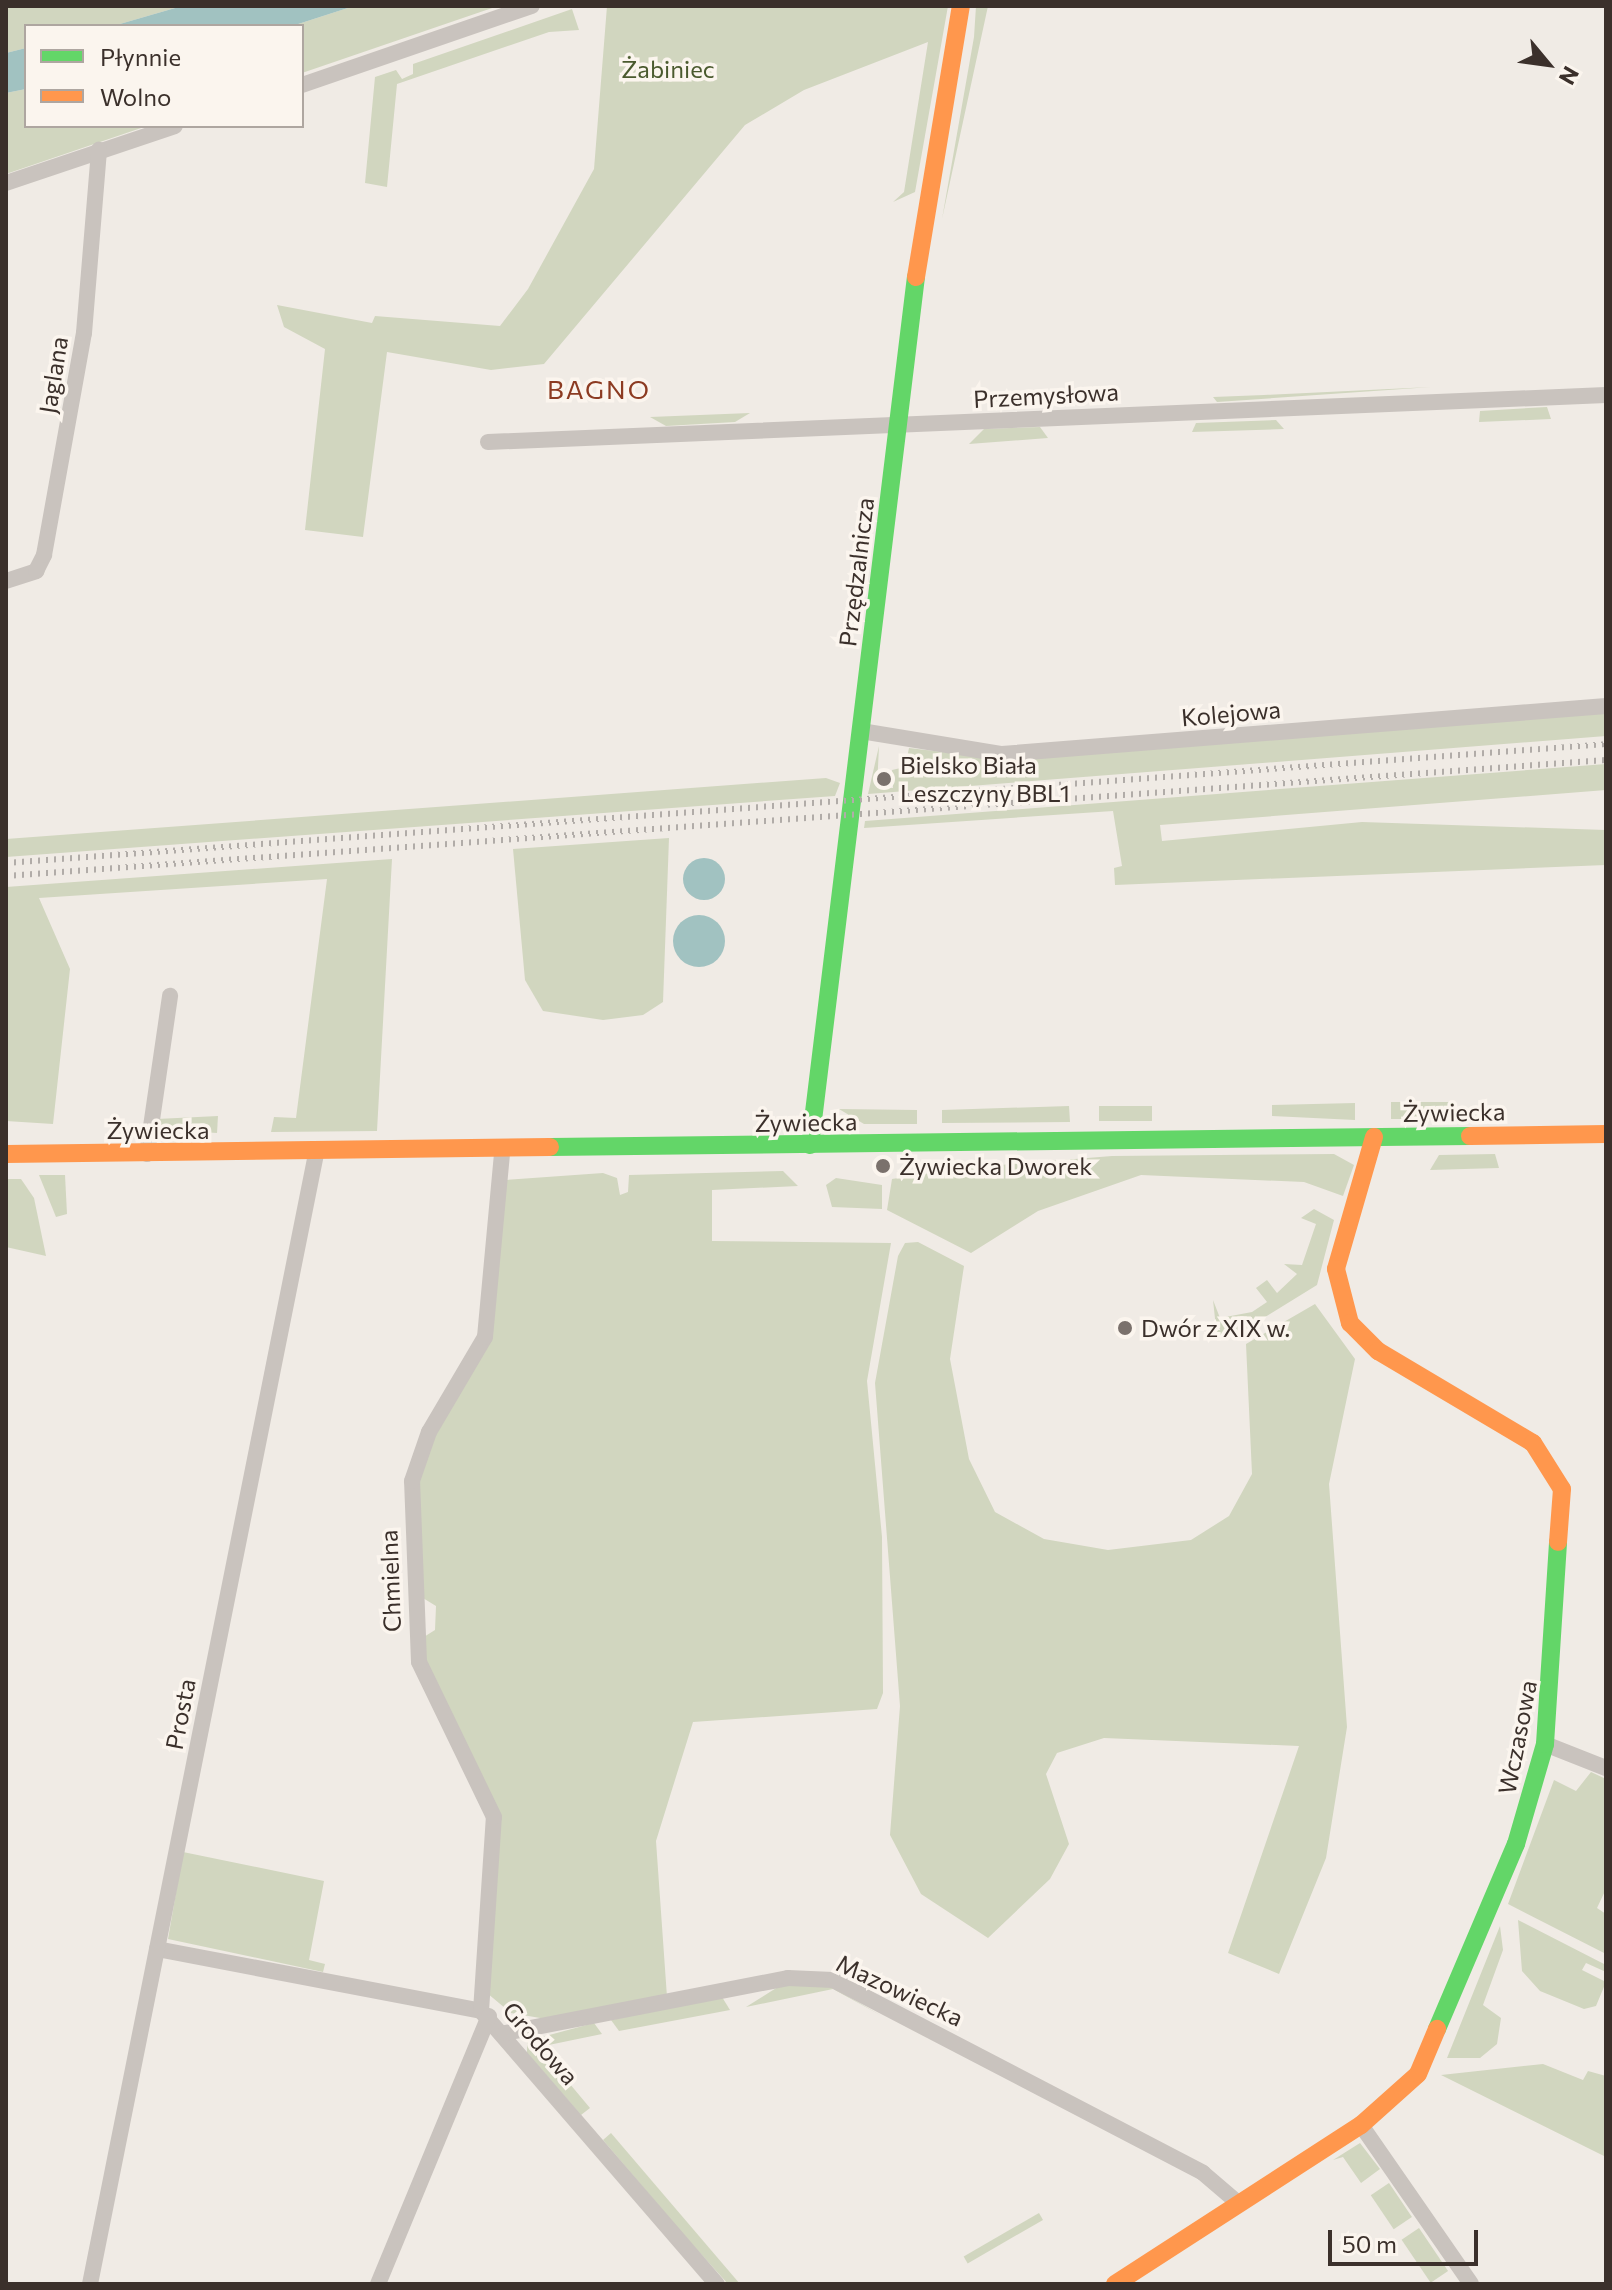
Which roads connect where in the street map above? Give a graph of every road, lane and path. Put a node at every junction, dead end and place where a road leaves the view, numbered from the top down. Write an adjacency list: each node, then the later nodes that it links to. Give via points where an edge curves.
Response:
1 (532, 6): 3 (street)
2 (961, 6): 8 (street, Przędzalnicza)
3 (304, 84)
4 (169, 128): 5 (street)
5 (99, 150): 6 (street); 10 (street, Jaglana, via 84,333 44,555 36,571)
6 (6, 183)
7 (1606, 395): 8 (street, Przemysłowa)
8 (898, 426): 9 (street, Przemysłowa); 12 (street, Przędzalnicza)
9 (488, 442)
10 (6, 581)
11 (1606, 706): 12 (street, Kolejowa, via 1002,754)
12 (861, 731): 16 (street, Przędzalnicza)
13 (170, 996): 19 (street)
14 (1606, 1134): 15 (street, Żywiecka)
15 (1374, 1137): 16 (street, Żywiecka); 21 (street, Wczasowa, via 1336,1269 1350,1323 1378,1351 1533,1443 1562,1489)
16 (810, 1145): 17 (street, Żywiecka)
17 (502, 1152): 20 (street, Żywiecka); 24 (street, Chmielna, via 485,1337 429,1432 412,1481 419,1662 494,1817)
18 (6, 1154): 19 (street, Żywiecka)
19 (147, 1154): 20 (street, Żywiecka)
20 (316, 1154): 23 (street, Prosta)
21 (1545, 1744): 22 (street); 26 (street, Wczasowa, via 1516,1844 1436,2043 1410,2084)
22 (1606, 1768)
23 (157, 1949): 24 (street, Grodowa); 28 (street, Prosta)
24 (485, 2014): 25 (street, Grodowa); 29 (street, Chmielna)
25 (505, 2033): 27 (street, Mazowiecka, via 788,1978 833,1980 1203,2173); 30 (street, Grodowa)
26 (1361, 2125): 27 (street, Wczasowa); 32 (street)
27 (1237, 2202): 31 (street, Wczasowa)
28 (90, 2284)
29 (378, 2284)
30 (717, 2284)
31 (1115, 2284)
32 (1471, 2284)

